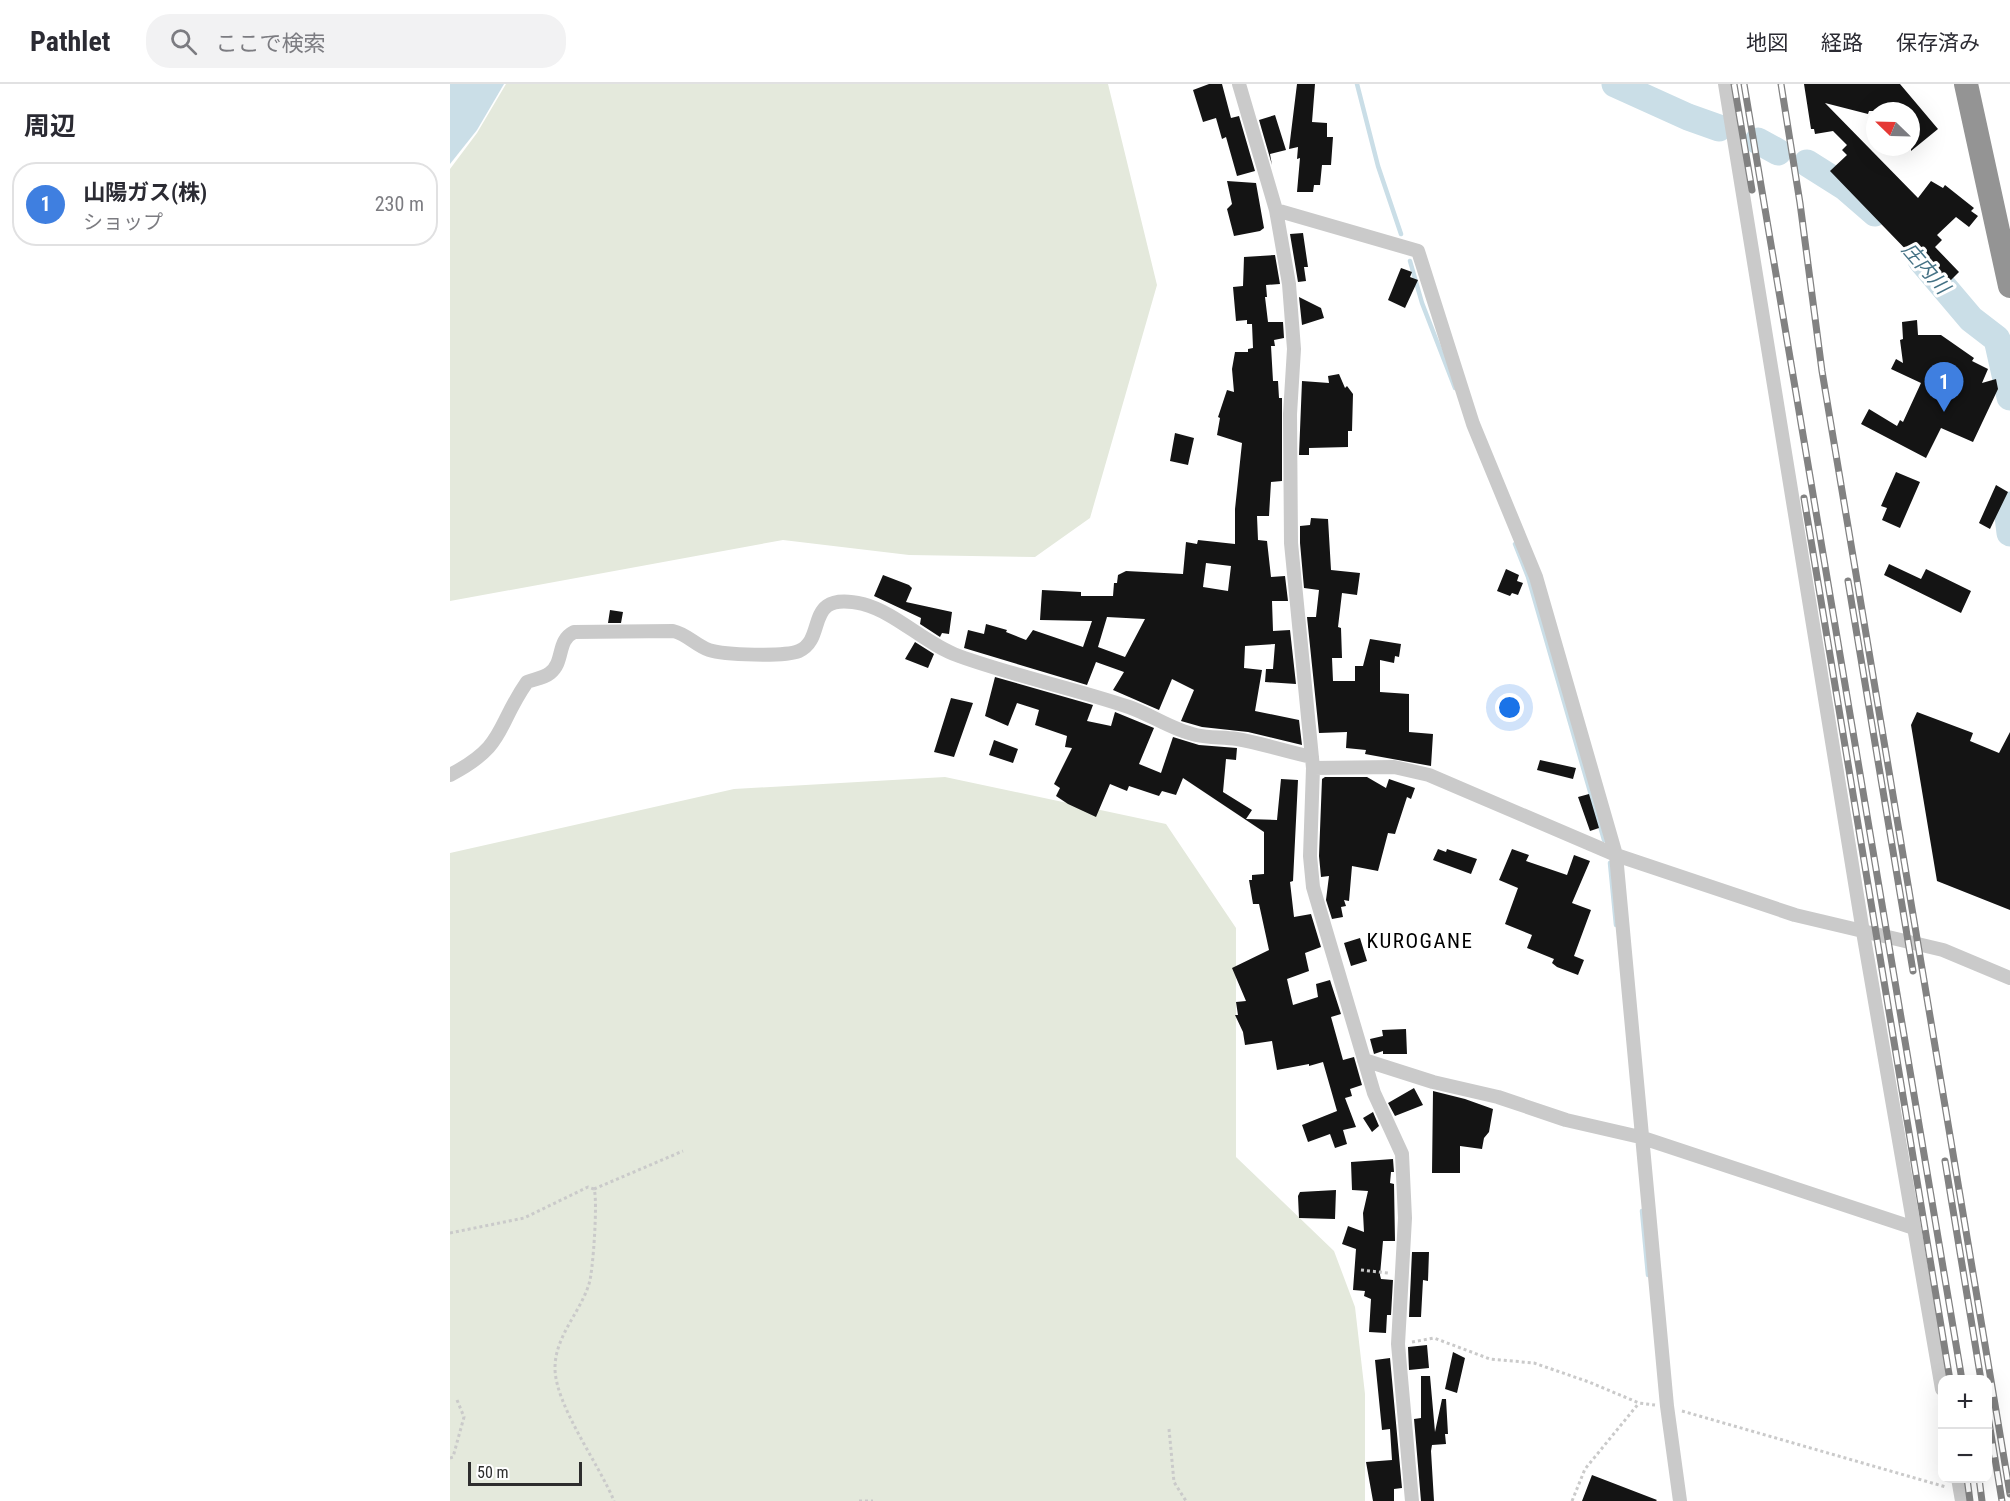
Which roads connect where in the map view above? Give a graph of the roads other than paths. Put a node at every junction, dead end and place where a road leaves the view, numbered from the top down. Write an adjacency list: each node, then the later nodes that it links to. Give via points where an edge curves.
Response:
1 (1239, 84): 4 (street)
2 (1725, 84): 9 (street)
3 (1966, 84): 5 (highway)
4 (1276, 210): 6 (street, via 1289,284 1294,349 1291,543); 8 (street, via 1418,251 1473,424 1536,577)
5 (2010, 286)
6 (1312, 763): 7 (street, via 1238,739 1197,736 1130,707 939,648 866,605 842,601 823,611 801,651 788,653 710,650 673,631 574,632 563,641 555,668 527,682 492,747 475,762); 8 (street, via 1394,767 1429,775); 11 (street, via 1313,887)
7 (450, 775)
8 (1616, 855): 9 (street, via 1735,897); 12 (street)
9 (1863, 932): 10 (street, via 1943,950); 13 (street)
10 (2010, 978)
11 (1364, 1060): 12 (street, via 1566,1120); 16 (street, via 1374,1093 1402,1154 1405,1218 1398,1344)
12 (1640, 1137): 13 (street); 17 (street, via 1666,1406)
13 (1914, 1228): 14 (street)
14 (1940, 1375)
15 (1959, 1483): 18 (street)
16 (1412, 1501)
17 (1680, 1501)
18 (1962, 1501)

